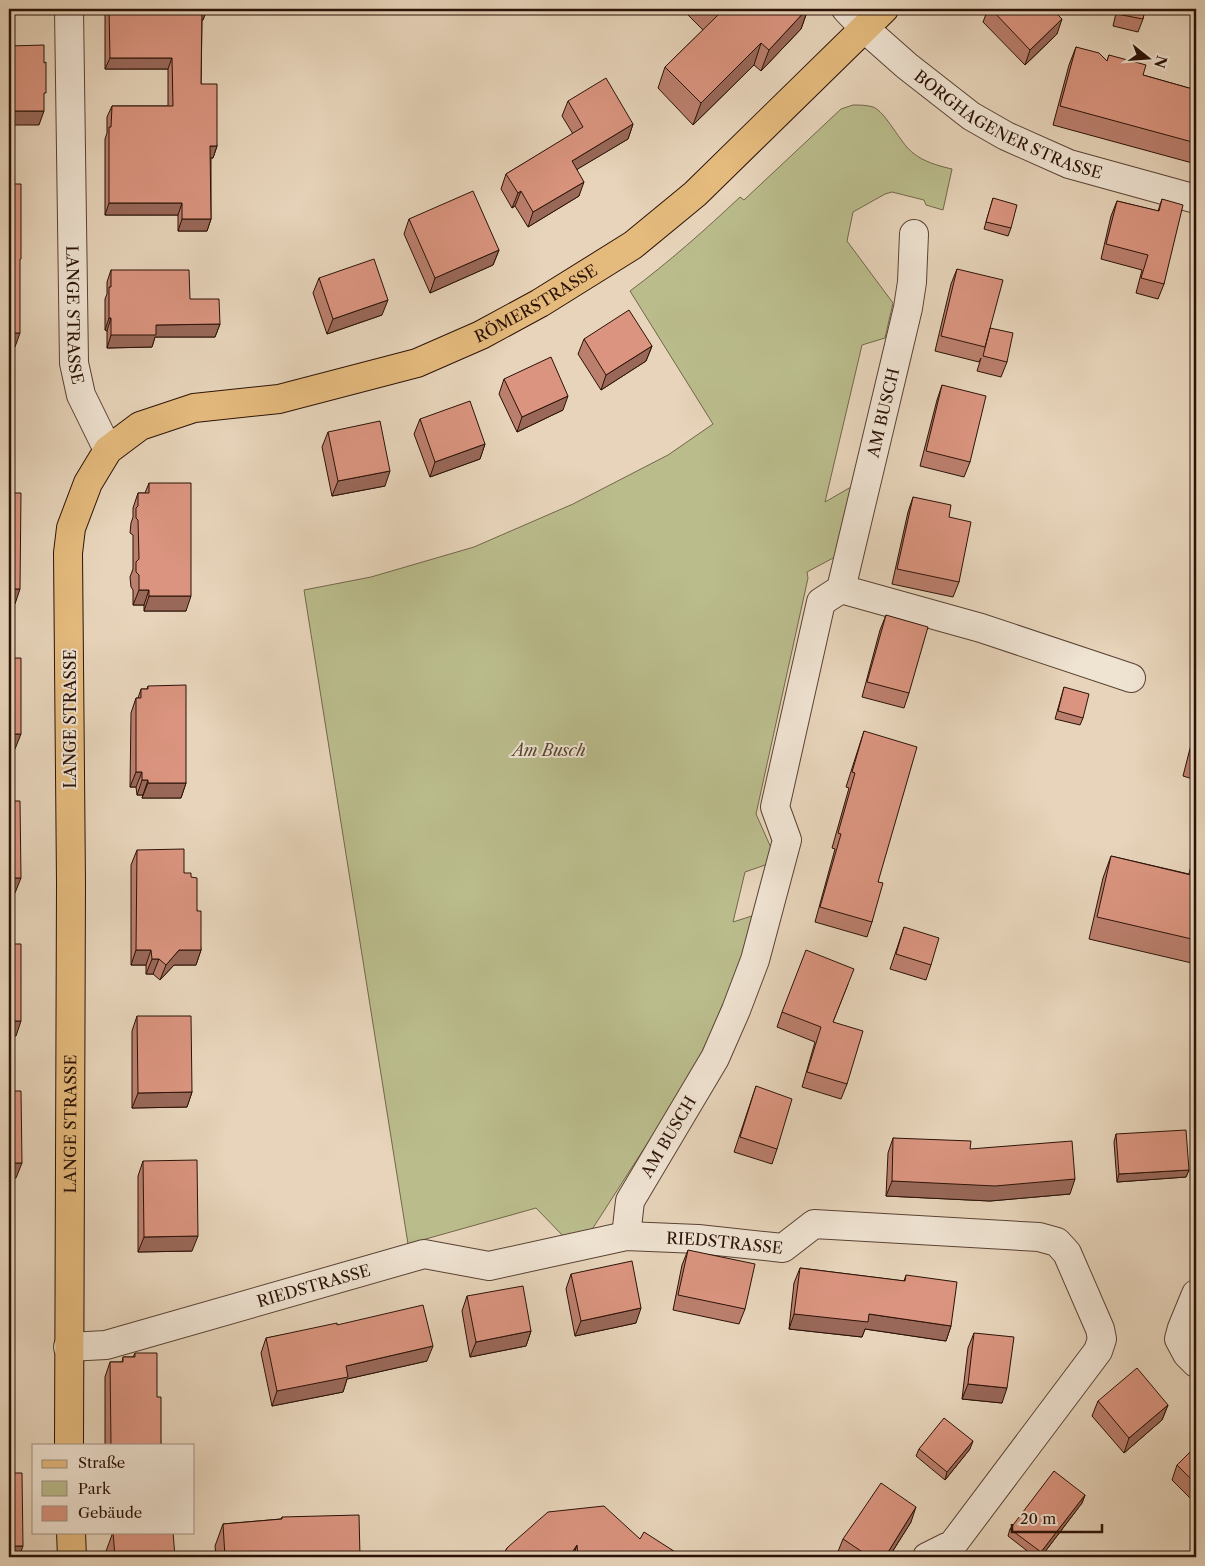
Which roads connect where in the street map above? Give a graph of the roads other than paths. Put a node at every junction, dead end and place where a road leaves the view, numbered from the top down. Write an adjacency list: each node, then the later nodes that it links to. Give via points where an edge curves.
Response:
1 (69, 9): 6 (street, LANGE STRASSE, via 74,363 81,395)
2 (884, 9): 3 (main road, RÖMERSTRASSE)
3 (855, 18): 4 (street, BORGHAGENER STRASSE, via 907,66 971,116 1006,136 1069,164); 6 (main road, RÖMERSTRASSE, via 706,184 633,245 540,303 481,335 417,363 280,399 179,412 140,426)
4 (1196, 199)
5 (914, 234): 7 (street, AM BUSCH, via 908,308)
6 (108, 450): 11 (main road, LANGE STRASSE, via 88,483 71,528 68,553 71,873)
7 (842, 589): 8 (street, via 981,628); 9 (street, AM BUSCH, via 821,602 775,807 786,840 755,960 715,1058 630,1201)
8 (1131, 678)
9 (626, 1236): 11 (street, RIEDSTRASSE, via 489,1266 424,1254 106,1345); 16 (street, RIEDSTRASSE, via 784,1248 814,1224 1039,1237 1057,1242 1067,1253 1100,1329 1102,1339 1098,1352 953,1544)
10 (1196, 1294): 12 (street, via 1179,1340)
11 (68, 1347): 13 (main road, LANGE STRASSE)
12 (1192, 1359)
13 (69, 1444)
14 (71, 1534): 15 (main road)
15 (72, 1557)
16 (927, 1557)

